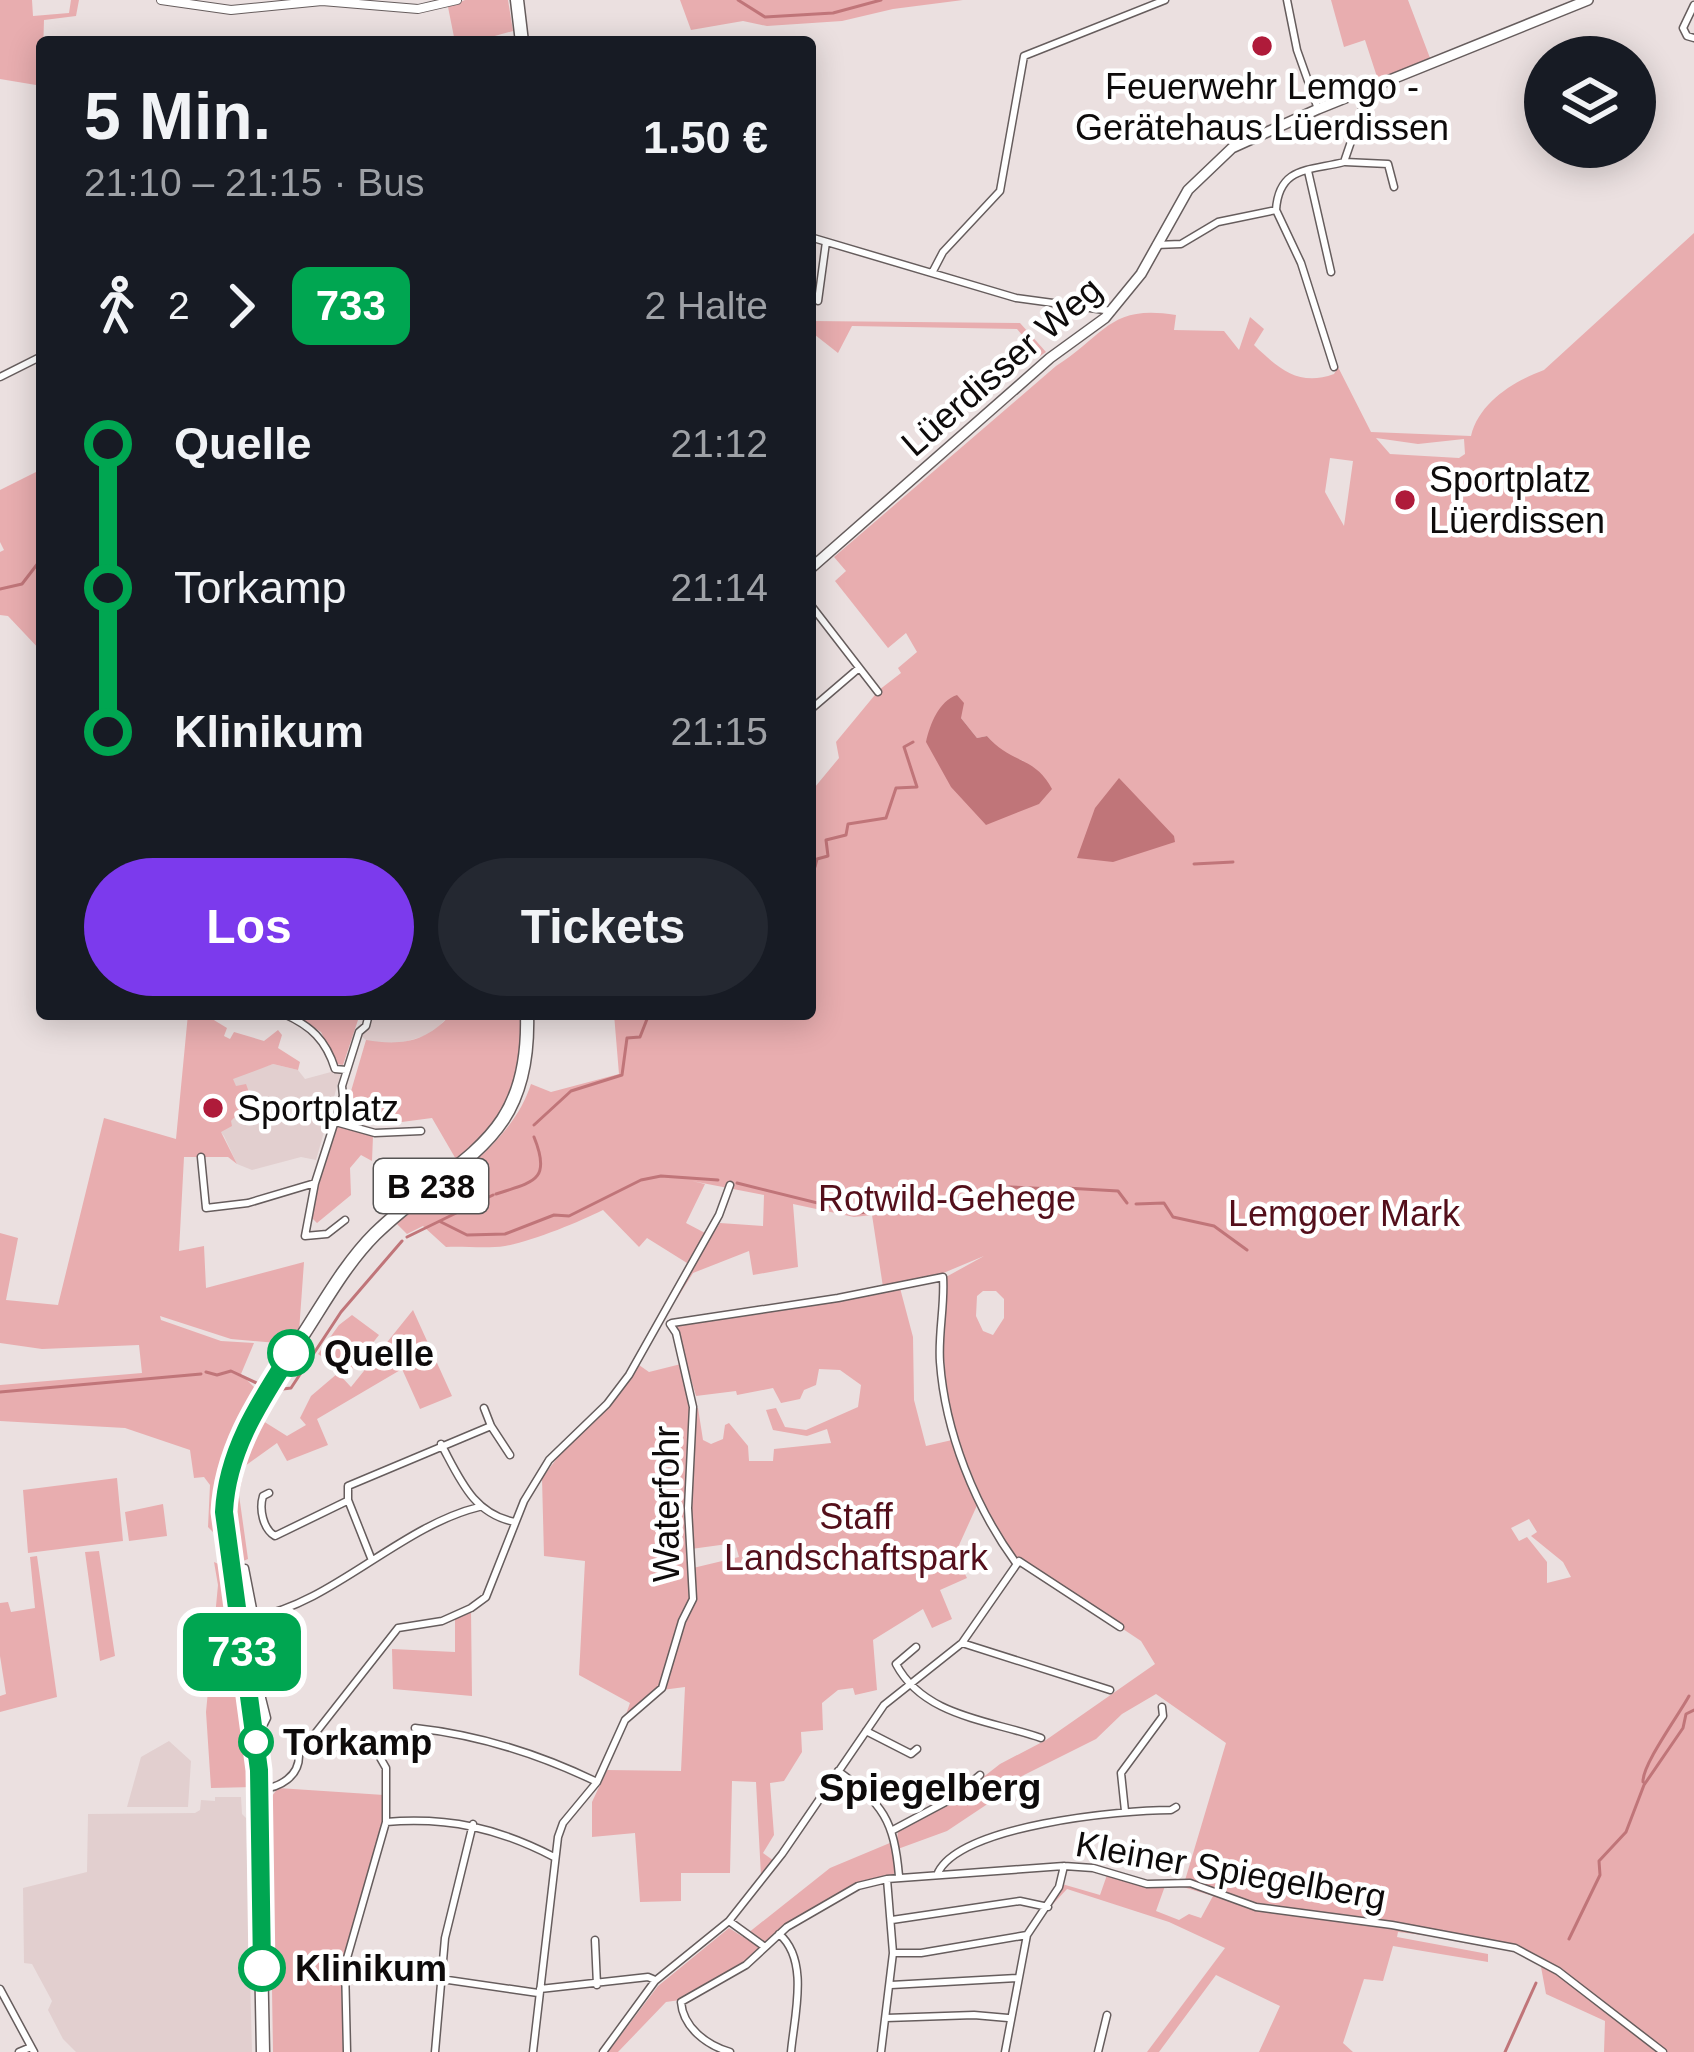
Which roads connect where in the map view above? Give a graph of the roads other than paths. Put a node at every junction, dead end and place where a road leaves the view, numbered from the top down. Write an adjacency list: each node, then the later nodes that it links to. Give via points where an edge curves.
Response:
1 (161, 0): 2 (street, via 231,10 310,1 418,9)
2 (457, 0)
3 (517, 0): 8 (main road)
4 (1165, 0): 20 (street, via 1024,56 1000,191)
5 (1287, 0): 11 (street)
6 (1588, 0): 10 (main road, Lüerdisser Weg)
7 (1694, 5): 9 (street, via 1683,28)
8 (521, 36)
9 (1694, 38)
10 (1369, 88): 11 (main road, Lüerdisser Weg); 12 (street)
11 (1318, 109): 18 (main road, Lüerdisser Weg, via 1216,160 1187,190)
12 (1344, 162): 13 (street); 14 (street, via 1388,164)
13 (1308, 171): 15 (street, via 1280,185); 19 (street)
14 (1394, 187)
15 (1276, 210): 18 (street); 24 (street)
16 (816, 239): 17 (street)
17 (826, 242): 20 (street); 21 (street)
18 (1156, 245): 22 (main road, Lüerdisser Weg)
19 (1330, 272)
20 (932, 273): 22 (street, via 1016,298)
21 (818, 302)
22 (1112, 311): 26 (main road, Lüerdisser Weg)
23 (36, 359): 25 (street)
24 (1334, 367)
25 (0, 377)
26 (816, 564)
27 (816, 612): 28 (street)
28 (818, 614): 29 (street)
29 (859, 668): 30 (street); 31 (street)
30 (878, 692)
31 (816, 705)
32 (295, 1020): 35 (street, via 325,1044 334,1069)
33 (367, 1020): 35 (street)
34 (527, 1020): 61 (main road, B 238, via 523,1081 503,1122 356,1256 236,1449 224,1530)
35 (346, 1070): 36 (street)
36 (332, 1120): 37 (street, via 375,1133); 39 (street)
37 (421, 1131)
38 (201, 1157): 39 (street, via 206,1208)
39 (315, 1183): 41 (street, via 305,1236 327,1234)
40 (730, 1185): 42 (street)
41 (345, 1220)
42 (666, 1323): 50 (street, via 607,1404 549,1460); 52 (street, via 943,1277 940,1366 956,1444); 69 (street, Waterfohr, via 676,1333 693,1407 693,1599 662,1688 625,1720)
43 (484, 1408): 44 (street)
44 (490, 1426): 45 (street); 46 (street)
45 (441, 1444): 48 (street, via 352,1482); 49 (street)
46 (509, 1454)
47 (269, 1493): 48 (street, via 261,1511 275,1536)
48 (348, 1501): 51 (street)
49 (479, 1507): 50 (street); 51 (street)
50 (515, 1522): 65 (street, via 486,1597 442,1621 398,1628)
51 (371, 1558): 54 (street, via 289,1610)
52 (1018, 1562): 55 (street); 56 (street)
53 (245, 1568): 54 (street)
54 (255, 1617): 61 (street, via 268,1718)
55 (1120, 1627)
56 (962, 1643): 58 (street); 59 (street)
57 (916, 1647): 58 (street, via 896,1664)
58 (910, 1684): 63 (street); 64 (street, via 956,1714)
59 (1110, 1690)
60 (1162, 1707): 72 (street, via 1121,1773)
61 (253, 1728): 70 (main road, B 238)
62 (415, 1728): 69 (street, via 489,1738)
63 (866, 1731): 66 (street, via 911,1754); 67 (street)
64 (1040, 1738)
65 (308, 1742): 70 (street, via 288,1779); 73 (street, via 382,1758)
66 (917, 1749)
67 (838, 1771): 75 (street, via 880,1805); 83 (street)
68 (980, 1774): 75 (street)
69 (597, 1782): 76 (street, Waterfohr, via 563,1823)
70 (260, 1790): 103 (main road, B 238)
71 (1176, 1807): 72 (street)
72 (1125, 1811): 78 (street, via 980,1843)
73 (386, 1822): 74 (street); 89 (street)
74 (473, 1824): 76 (street); 91 (street)
75 (893, 1831): 79 (street)
76 (554, 1857): 96 (street)
77 (1064, 1867): 78 (street, Kleiner Spiegelberg); 81 (street); 100 (street, Kleiner Spiegelberg, via 1147,1884 1190,1883 1256,1906 1515,1948 1558,1971)
78 (937, 1875): 79 (street, Kleiner Spiegelberg)
79 (899, 1878): 80 (street, Kleiner Spiegelberg)
80 (887, 1879): 82 (street); 84 (street, Kleiner Spiegelberg, via 824,1903)
81 (1048, 1907): 82 (street, via 1020,1901); 85 (street)
82 (892, 1920): 88 (street)
83 (729, 1921): 87 (street); 92 (street)
84 (779, 1934): 87 (street, Kleiner Spiegelberg); 109 (street, via 792,1947 797,1978)
85 (1028, 1935): 88 (street); 90 (street)
86 (595, 1940): 93 (street)
87 (765, 1947): 108 (street, Kleiner Spiegelberg, via 680,2005 700,2038)
88 (892, 1953): 94 (street)
89 (345, 1965): 91 (street); 104 (street)
90 (1017, 1978): 94 (street); 99 (street)
91 (440, 1979): 96 (street); 105 (street)
92 (655, 1981): 93 (street); 107 (street)
93 (597, 1985): 96 (street)
94 (891, 1985): 98 (street)
95 (0, 1989): 101 (street)
96 (540, 1991): 106 (street)
97 (1107, 2014): 112 (street)
98 (886, 2018): 99 (street); 110 (street)
99 (1010, 2018): 111 (street)
100 (1647, 2042): 113 (street); 114 (street, Kleiner Spiegelberg)
101 (32, 2049): 102 (street)
102 (19, 2052)
103 (263, 2052)
104 (347, 2052)
105 (435, 2052)
106 (533, 2052)
107 (603, 2052)
108 (730, 2052)
109 (791, 2052)
110 (881, 2052)
111 (1005, 2052)
112 (1098, 2052)
113 (1648, 2052)
114 (1663, 2052)

